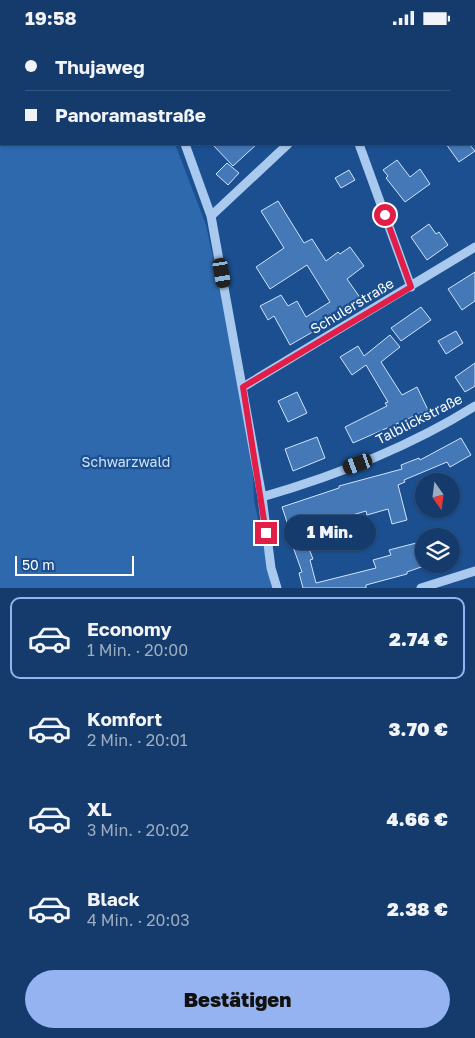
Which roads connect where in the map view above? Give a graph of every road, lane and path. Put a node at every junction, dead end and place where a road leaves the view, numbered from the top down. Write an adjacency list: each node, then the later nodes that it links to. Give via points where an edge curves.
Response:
1 (185, 145): 4 (street)
2 (287, 145): 4 (street)
3 (359, 145): 6 (street)
4 (211, 216): 7 (street)
5 (475, 247): 6 (street, Schulerstraße)
6 (411, 287): 7 (street, Schulerstraße)
7 (243, 387): 9 (street)
8 (475, 405): 9 (street, Talblickstraße, via 443,426 376,457)
9 (262, 497): 11 (street, via 271,568)
10 (475, 571): 12 (street)
11 (277, 588)
12 (421, 588)

